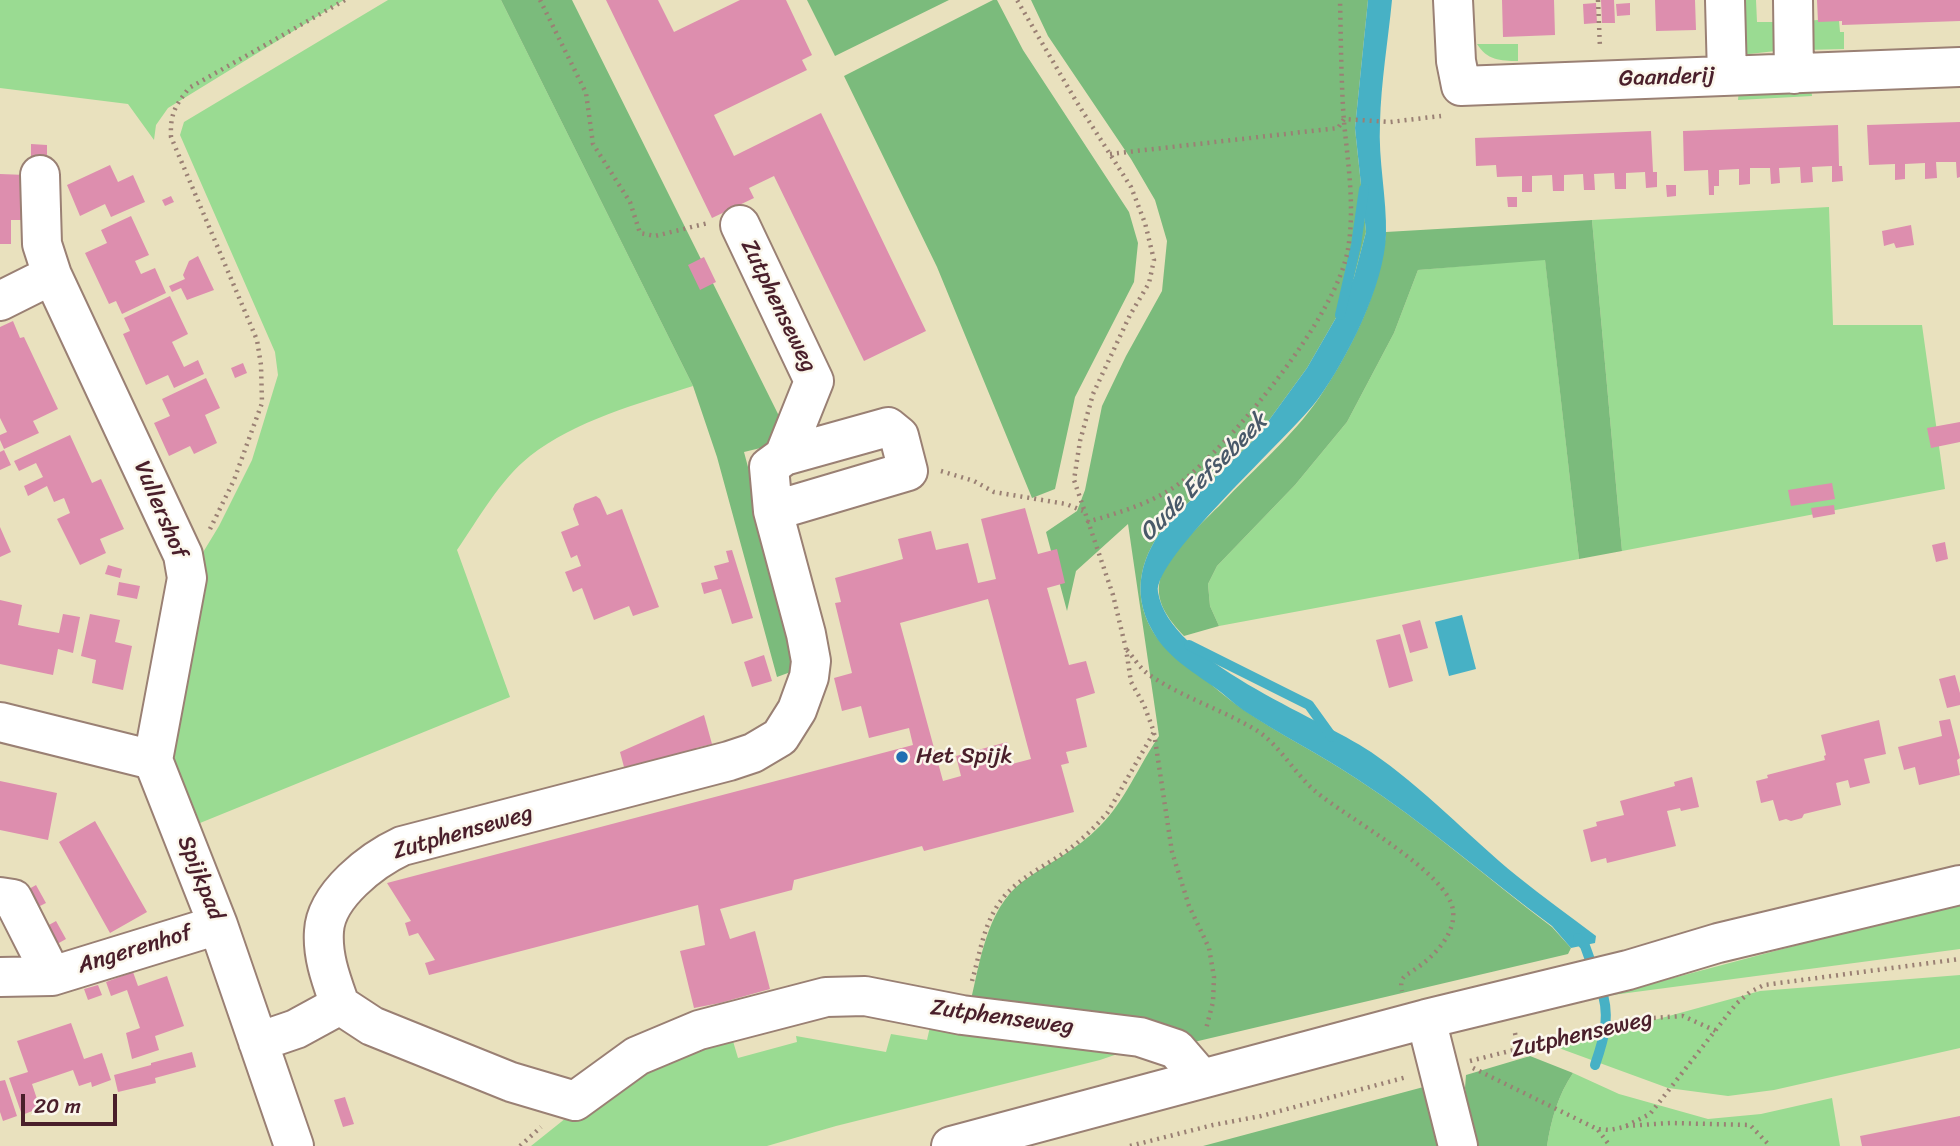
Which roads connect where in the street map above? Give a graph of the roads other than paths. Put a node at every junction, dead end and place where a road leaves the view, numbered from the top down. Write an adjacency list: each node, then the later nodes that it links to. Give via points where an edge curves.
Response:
1 (1453, 0): 6 (street, Gaanderij, via 1461,86)
2 (1725, 0): 6 (street)
3 (1793, 0): 5 (street)
4 (1960, 67): 5 (street, Gaanderij)
5 (1794, 74): 6 (street, Gaanderij)
6 (1727, 76)
7 (40, 175): 9 (street, Vullershof, via 42,244)
8 (740, 225): 11 (street, Zutphenseweg, via 814,381)
9 (52, 275): 10 (street); 14 (street, Vullershof, via 183,555 187,578)
10 (0, 301)
11 (784, 456): 12 (street, Zutphenseweg, via 769,467); 12 (street, via 888,427 899,436 908,471)
12 (774, 511): 20 (street, Zutphenseweg, via 811,661 804,694 780,737 729,761 386,853 349,884 324,928 324,951)
13 (0, 722): 14 (street)
14 (153, 760): 17 (street, Spijkpad)
15 (1960, 885): 21 (street, via 1892,887 1569,986)
16 (0, 897): 18 (street, Angerenhof, via 13,899)
17 (218, 925): 18 (street, Angerenhof); 22 (street, Spijkpad)
18 (52, 976): 19 (street, Angerenhof)
19 (0, 977)
20 (340, 1005): 22 (street, via 296,1029); 23 (street, Zutphenseweg, via 372,1026 511,1082 575,1101 637,1056 699,1030 826,997 865,996 961,1014 1140,1037 1176,1049)
21 (1414, 1008): 23 (street); 26 (street, via 1439,1069)
22 (258, 1042): 24 (street, Spijkpad)
23 (1201, 1078): 25 (street)
24 (294, 1146)
25 (951, 1146)
26 (1458, 1146)

